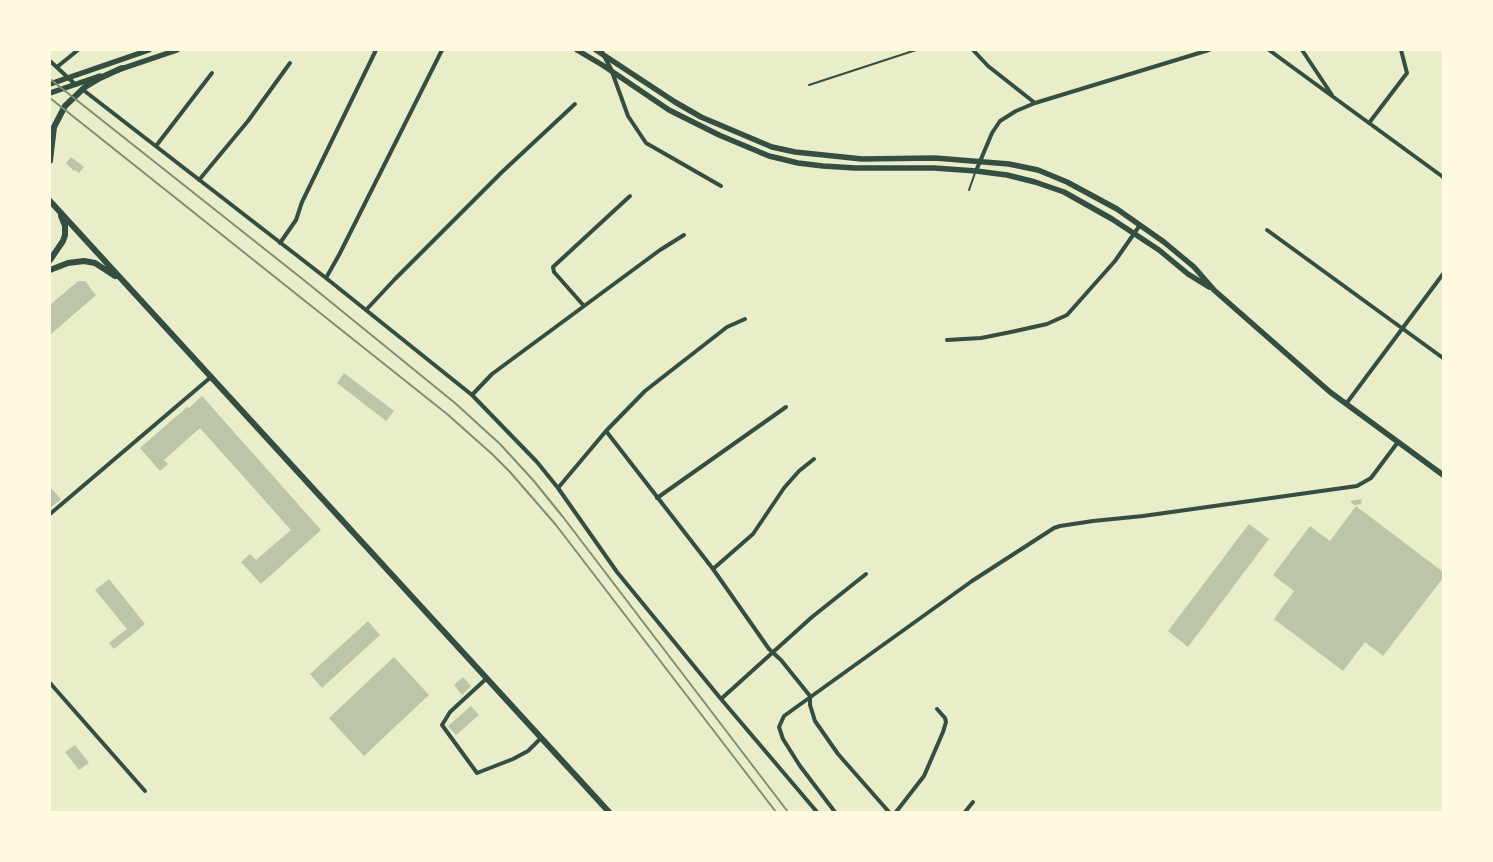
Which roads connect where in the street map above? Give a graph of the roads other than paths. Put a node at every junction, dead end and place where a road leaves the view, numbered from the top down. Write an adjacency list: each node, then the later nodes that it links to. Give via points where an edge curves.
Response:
1 (78, 50): 17 (street)
2 (149, 50): 20 (main road)
3 (178, 50): 18 (main road)
4 (376, 50): 42 (street, via 296,220)
5 (442, 50): 46 (street)
6 (577, 50): 30 (main road, via 669,110 769,156 855,168)
7 (596, 50): 29 (main road, via 701,117 772,147 862,159)
8 (601, 50): 33 (street, via 628,116 646,143)
9 (916, 50): 21 (lane)
10 (973, 50): 24 (street)
11 (1208, 50): 24 (street)
12 (1269, 50): 23 (street)
13 (1302, 50): 23 (street)
14 (1401, 50): 26 (street, via 1407,73)
15 (50, 61): 17 (street)
16 (290, 63): 32 (street)
17 (57, 67): 27 (street, via 94,101)
18 (122, 68): 22 (main road); 28 (highway, via 85,87 65,106 54,127)
19 (212, 73): 27 (street)
20 (50, 84)
21 (809, 85)
22 (50, 93)
23 (1335, 99): 26 (street)
24 (1035, 103): 29 (street, via 1000,121)
25 (575, 104): 50 (street, via 502,172)
26 (1369, 123): 31 (street)
27 (156, 146): 32 (street)
28 (50, 161)
29 (980, 161): 30 (street); 38 (main road, via 1038,170 1093,195)
30 (976, 171): 34 (lane); 40 (main road, via 1008,175 1064,192)
31 (1443, 176)
32 (199, 180): 42 (street)
33 (721, 186)
34 (969, 190)
35 (630, 196): 49 (street, via 553,267)
36 (50, 201): 37 (highway)
37 (56, 208): 43 (highway, via 65,226 65,235); 47 (highway)
38 (1140, 224): 40 (street); 48 (main road, via 1194,267)
39 (1267, 230): 52 (street)
40 (1134, 233): 48 (main road); 53 (street, via 1115,261 1067,315 1019,331)
41 (684, 235): 49 (street)
42 (280, 243): 46 (street)
43 (50, 260)
44 (50, 270): 47 (highway, via 68,263 95,263)
45 (1443, 274): 52 (street)
46 (326, 278): 50 (street)
47 (130, 287): 55 (highway)
48 (1214, 290): 57 (main road)
49 (584, 306): 56 (street, via 492,374)
50 (366, 310): 56 (street)
51 (745, 319): 59 (street, via 727,327 667,372)
52 (1402, 328): 54 (street); 57 (street)
53 (947, 340)
54 (1443, 358)
55 (211, 377): 65 (street); 69 (highway)
56 (472, 395): 63 (street)
57 (1346, 404): 60 (main road)
58 (786, 407): 64 (street)
59 (606, 431): 63 (street); 64 (street)
60 (1398, 442): 62 (main road); 71 (street, via 1371,478 1357,486 1054,528 972,581)
61 (814, 459): 66 (street, via 784,488 753,534)
62 (1443, 475)
63 (558, 488): 72 (street, via 617,572)
64 (657, 498): 66 (street)
65 (50, 514)
66 (713, 569): 68 (street)
67 (866, 574): 68 (street)
68 (773, 653): 71 (street); 72 (street)
69 (487, 678): 74 (highway); 74 (street, via 450,712 442,725 477,773 528,751)
70 (50, 683): 75 (street)
71 (810, 696): 79 (street, via 784,716 779,732); 80 (street, via 815,721 843,760)
72 (721, 699): 78 (street)
73 (937, 709): 81 (street, via 945,718 944,732 924,776)
74 (541, 738): 77 (highway)
75 (145, 790)
76 (974, 802): 82 (street)
77 (609, 812)
78 (817, 812)
79 (835, 812)
80 (889, 812)
81 (896, 812)
82 (965, 812)

